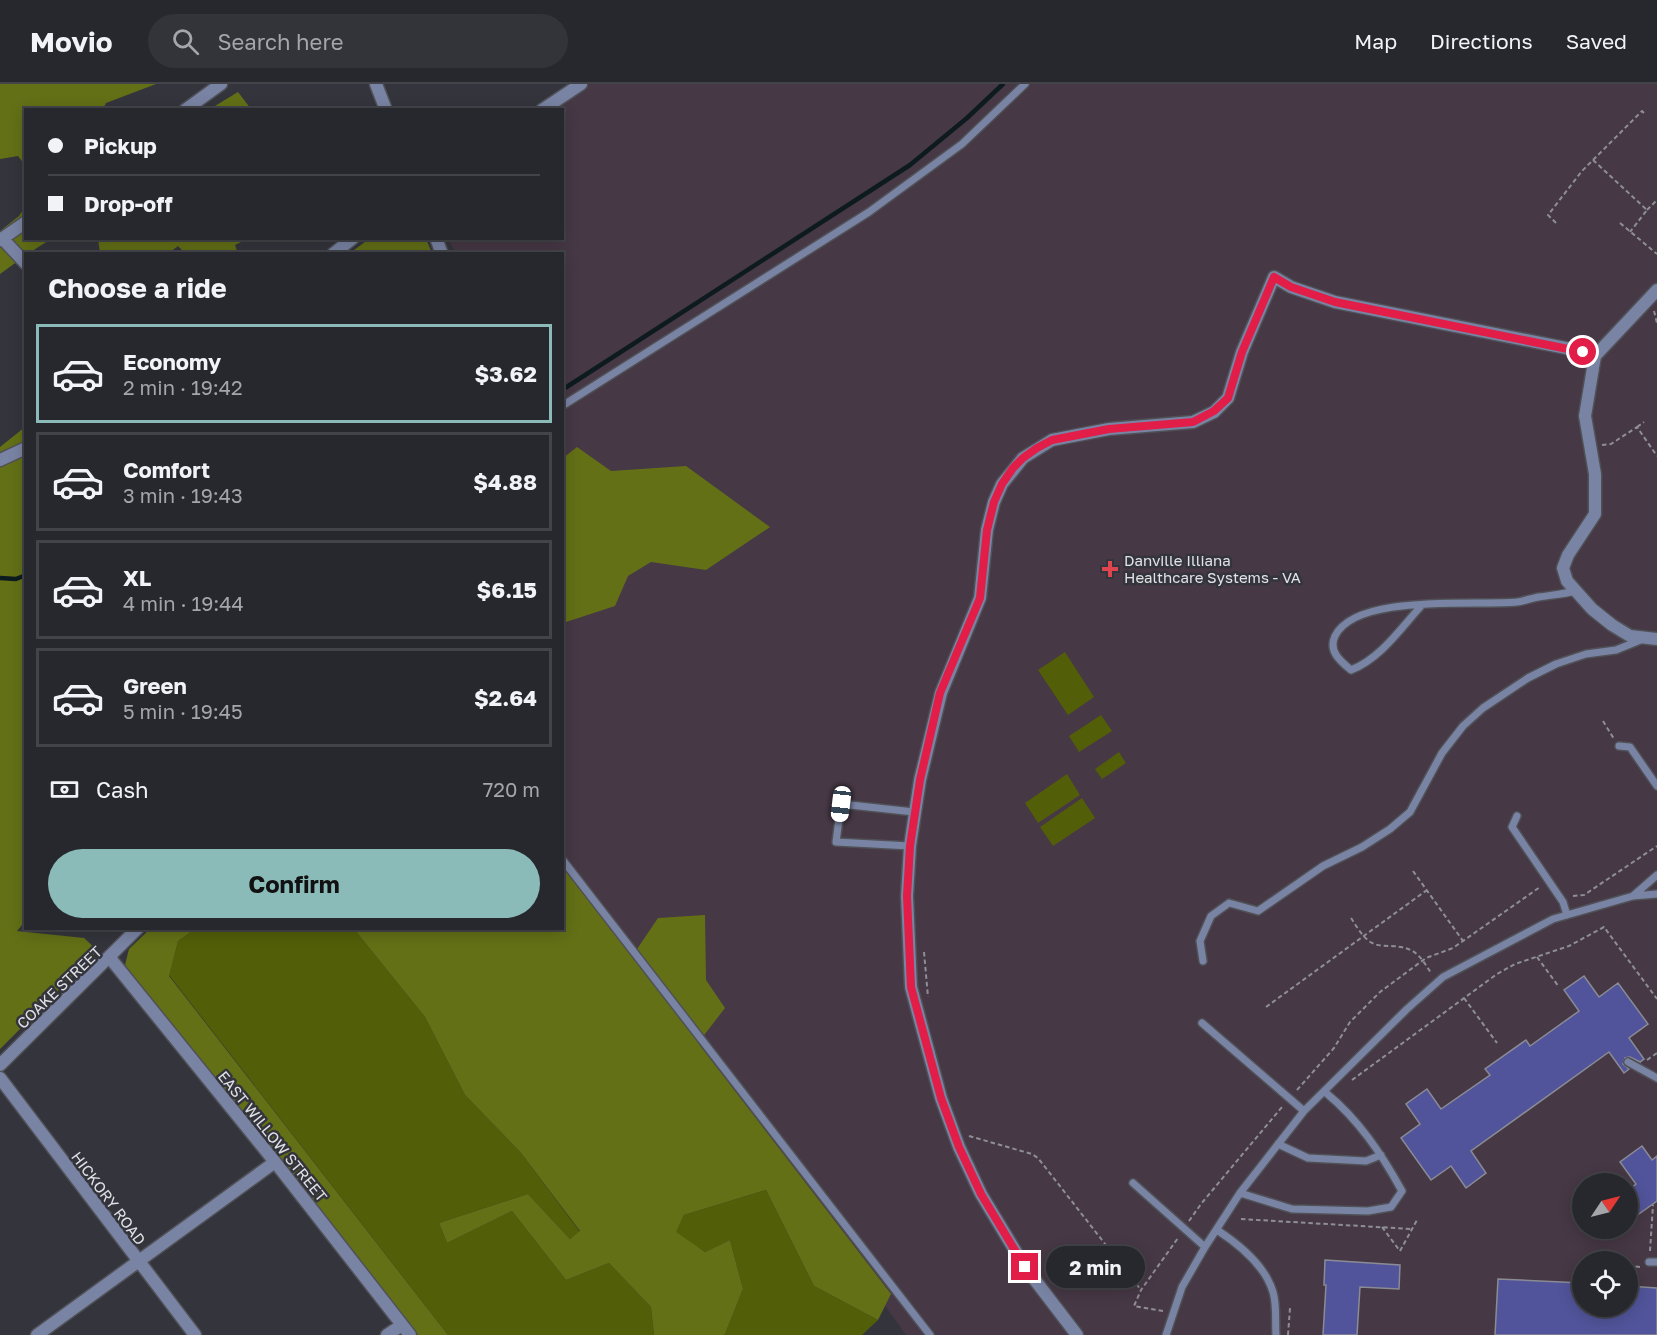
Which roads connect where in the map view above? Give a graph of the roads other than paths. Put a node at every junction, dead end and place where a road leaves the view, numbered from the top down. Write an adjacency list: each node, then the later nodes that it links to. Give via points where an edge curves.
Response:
1 (221, 84): 5 (street)
2 (376, 84): 6 (street)
3 (581, 84): 7 (street)
4 (1025, 84): 15 (lane, via 962,144 869,212)
5 (188, 108)
6 (385, 108)
7 (545, 108)
8 (24, 223): 9 (street)
9 (1, 239): 12 (street)
10 (350, 240): 11 (street)
11 (336, 252)
12 (24, 262)
13 (1657, 290): 14 (street)
14 (1595, 356): 18 (street, via 1585,416 1595,474 1595,514 1563,568); 23 (street, via 1335,302 1274,277 1242,352 1228,398 1214,411 1193,422 1109,429 1052,440 1023,458 1002,484 987,530 980,598 940,693)
15 (564, 405)
16 (24, 449): 17 (street)
17 (0, 460)
18 (1576, 591): 19 (lane, via 1518,602); 20 (street, via 1612,625 1630,636)
19 (1422, 605): 19 (lane, via 1379,609 1340,628 1334,638 1338,659 1351,670 1364,664)
20 (1651, 639): 33 (lane, via 1556,664 1483,708 1442,753 1410,812 1390,829 1323,866 1258,911 1229,903 1211,916 1200,941)
21 (1619, 746): 22 (lane, via 1630,747)
22 (1657, 786)
23 (914, 812): 25 (street); 25 (lane, via 841,804 836,842)
24 (1517, 816): 30 (lane, via 1512,827 1563,902)
25 (910, 846): 55 (street, via 907,896 911,987 941,1098 981,1194 1025,1267)
26 (564, 862): 54 (lane)
27 (1657, 875): 29 (lane)
28 (1657, 894): 29 (lane)
29 (1634, 896): 30 (lane)
30 (1567, 915): 39 (lane, via 1443,977)
31 (136, 930): 32 (street, COAKE STREET)
32 (110, 958): 36 (street, COAKE STREET); 43 (street, EAST WILLOW STREET)
33 (1203, 961)
34 (1202, 1023): 40 (lane)
35 (1628, 1062): 38 (lane)
36 (0, 1065)
37 (0, 1078): 48 (street, HICKORY ROAD)
38 (1657, 1078)
39 (1325, 1092): 40 (lane); 42 (lane, via 1349,1112)
40 (1304, 1111): 41 (lane)
41 (1278, 1144): 42 (lane, via 1308,1158 1366,1161); 45 (lane)
42 (1382, 1155): 45 (lane, via 1402,1191 1391,1207 1368,1211 1292,1209)
43 (275, 1162): 48 (street); 49 (street, EAST WILLOW STREET)
44 (1133, 1183): 47 (lane)
45 (1240, 1192): 46 (lane)
46 (1217, 1230): 47 (lane); 57 (lane, via 1236,1242 1268,1282 1274,1294)
47 (1205, 1247): 56 (lane, via 1182,1287)
48 (139, 1261): 50 (street); 51 (street, HICKORY ROAD)
49 (402, 1324): 52 (street); 53 (street, EAST WILLOW STREET)
50 (37, 1335)
51 (195, 1335)
52 (387, 1335)
53 (410, 1335)
54 (930, 1335)
55 (1077, 1335)
56 (1166, 1335)
57 (1276, 1335)

